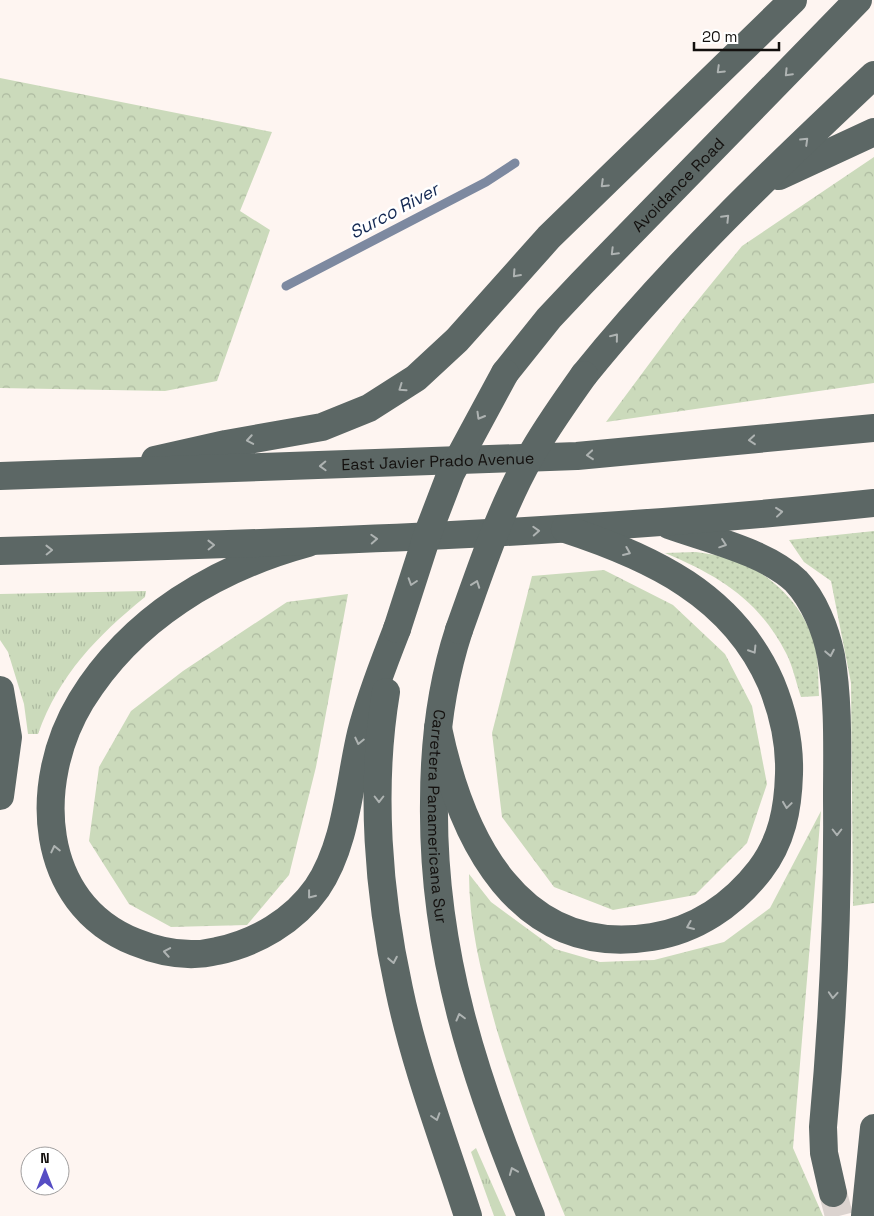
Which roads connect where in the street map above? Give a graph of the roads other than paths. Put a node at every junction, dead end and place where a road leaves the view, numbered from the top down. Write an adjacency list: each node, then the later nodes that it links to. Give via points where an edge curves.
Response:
1 (793, 0): 9 (highway, one-way to 9, via 549,237 458,340 393,394 369,408 322,427 201,449)
2 (858, 0): 16 (highway, Avoidance Road, one-way to 16, bridge, via 582,283 504,373 452,473 428,533)
3 (874, 74): 5 (highway, one-way to 3)
4 (874, 132): 5 (highway)
5 (757, 186): 18 (highway, Carretera Panamericana Sur, one-way to 5, bridge, via 459,630 507,502 529,458 555,415 620,331)
6 (874, 409): 8 (highway)
7 (874, 428): 8 (highway, East Javier Prado Avenue)
8 (801, 436): 9 (highway, East Javier Prado Avenue, one-way to 9, via 577,456)
9 (107, 473): 10 (highway, East Javier Prado Avenue)
10 (0, 476)
11 (874, 503): 12 (highway, one-way to 11)
12 (660, 522): 13 (highway); 21 (highway, one-way to 21, via 772,563 796,581 813,607 831,656 837,727 838,850 836,950 823,1127 825,1160)
13 (565, 529): 14 (highway, one-way to 13); 18 (highway, one-way to 18, via 632,554 683,581 723,611 755,652 770,680 783,716 790,765 782,829 762,868 746,887 713,915 664,935 606,939 557,926 516,897 486,861 453,788)
14 (308, 543): 15 (highway, one-way to 14); 16 (highway, one-way to 14, via 364,722 340,833 317,888 299,908 281,924 250,941 207,954 161,951 120,936 88,912 59,866 51,825 56,763 80,702 130,639 166,608 222,573)
15 (0, 551)
16 (397, 629): 22 (highway, one-way to 22, via 384,708 379,779 380,848 387,920 395,972 410,1033)
17 (0, 690): 19 (highway, via 8,737)
18 (438, 728): 23 (highway, Carretera Panamericana Sur, one-way to 18, via 470,1052 446,958 436,883 434,833)
19 (0, 796)
20 (874, 1128): 24 (highway)
21 (833, 1193)
22 (468, 1216)
23 (531, 1216)
24 (865, 1216)

